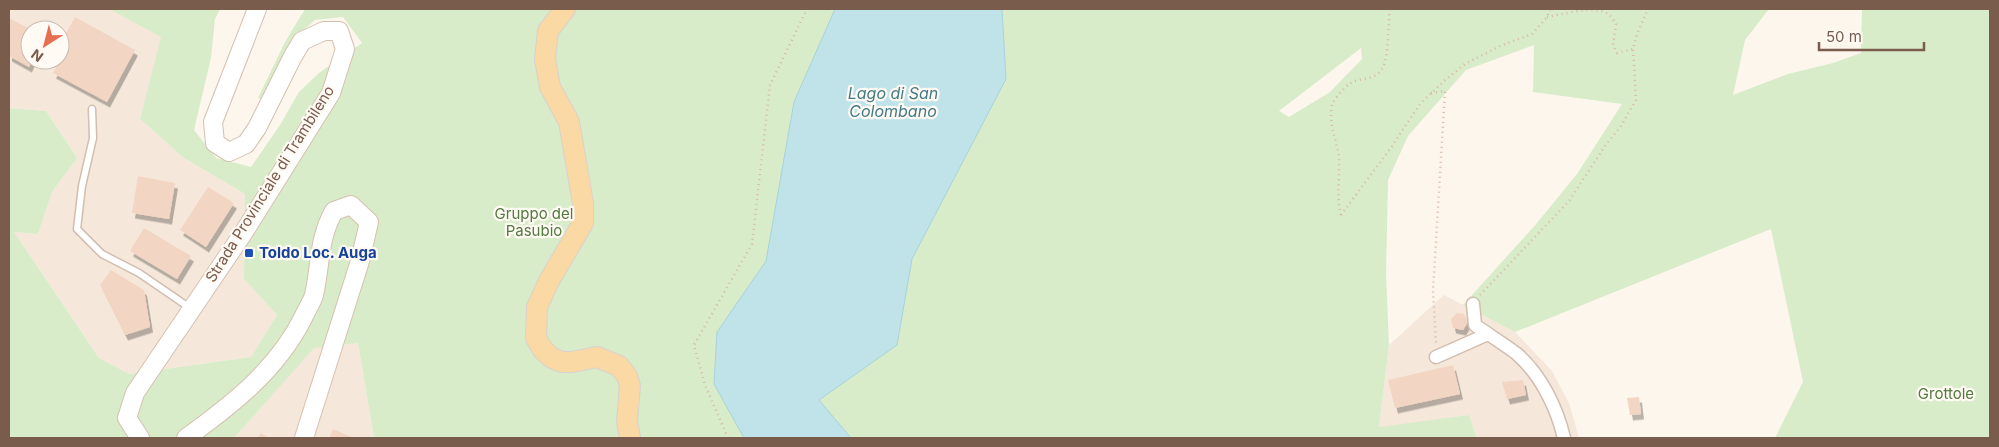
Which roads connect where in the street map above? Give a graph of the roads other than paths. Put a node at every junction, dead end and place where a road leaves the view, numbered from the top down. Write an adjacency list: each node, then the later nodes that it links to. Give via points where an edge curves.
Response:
1 (257, 9): 5 (street, Strada Provinciale di Trambileno, via 213,122 215,143 229,152 246,144 258,128 302,41 324,30 339,31 345,49 331,93)
2 (565, 9): 11 (main road, via 548,31 545,59 550,86 569,122 583,203 582,224 537,307 536,338 542,350 562,362 597,357 619,366 630,386 627,421)
3 (92, 108): 5 (lane, via 93,138 82,186 77,229 102,254 139,273)
4 (1473, 304): 6 (street, via 1476,325)
5 (192, 309): 8 (street, Strada Provinciale di Trambileno, via 134,393 127,418)
6 (1488, 334): 7 (street); 12 (street, via 1531,367 1553,405)
7 (1436, 357)
8 (140, 438)
9 (186, 438): 10 (street, via 223,411 270,367 293,338 314,296 326,225 334,210 351,205 369,222)
10 (304, 438)
11 (630, 438)
12 (1564, 438)

